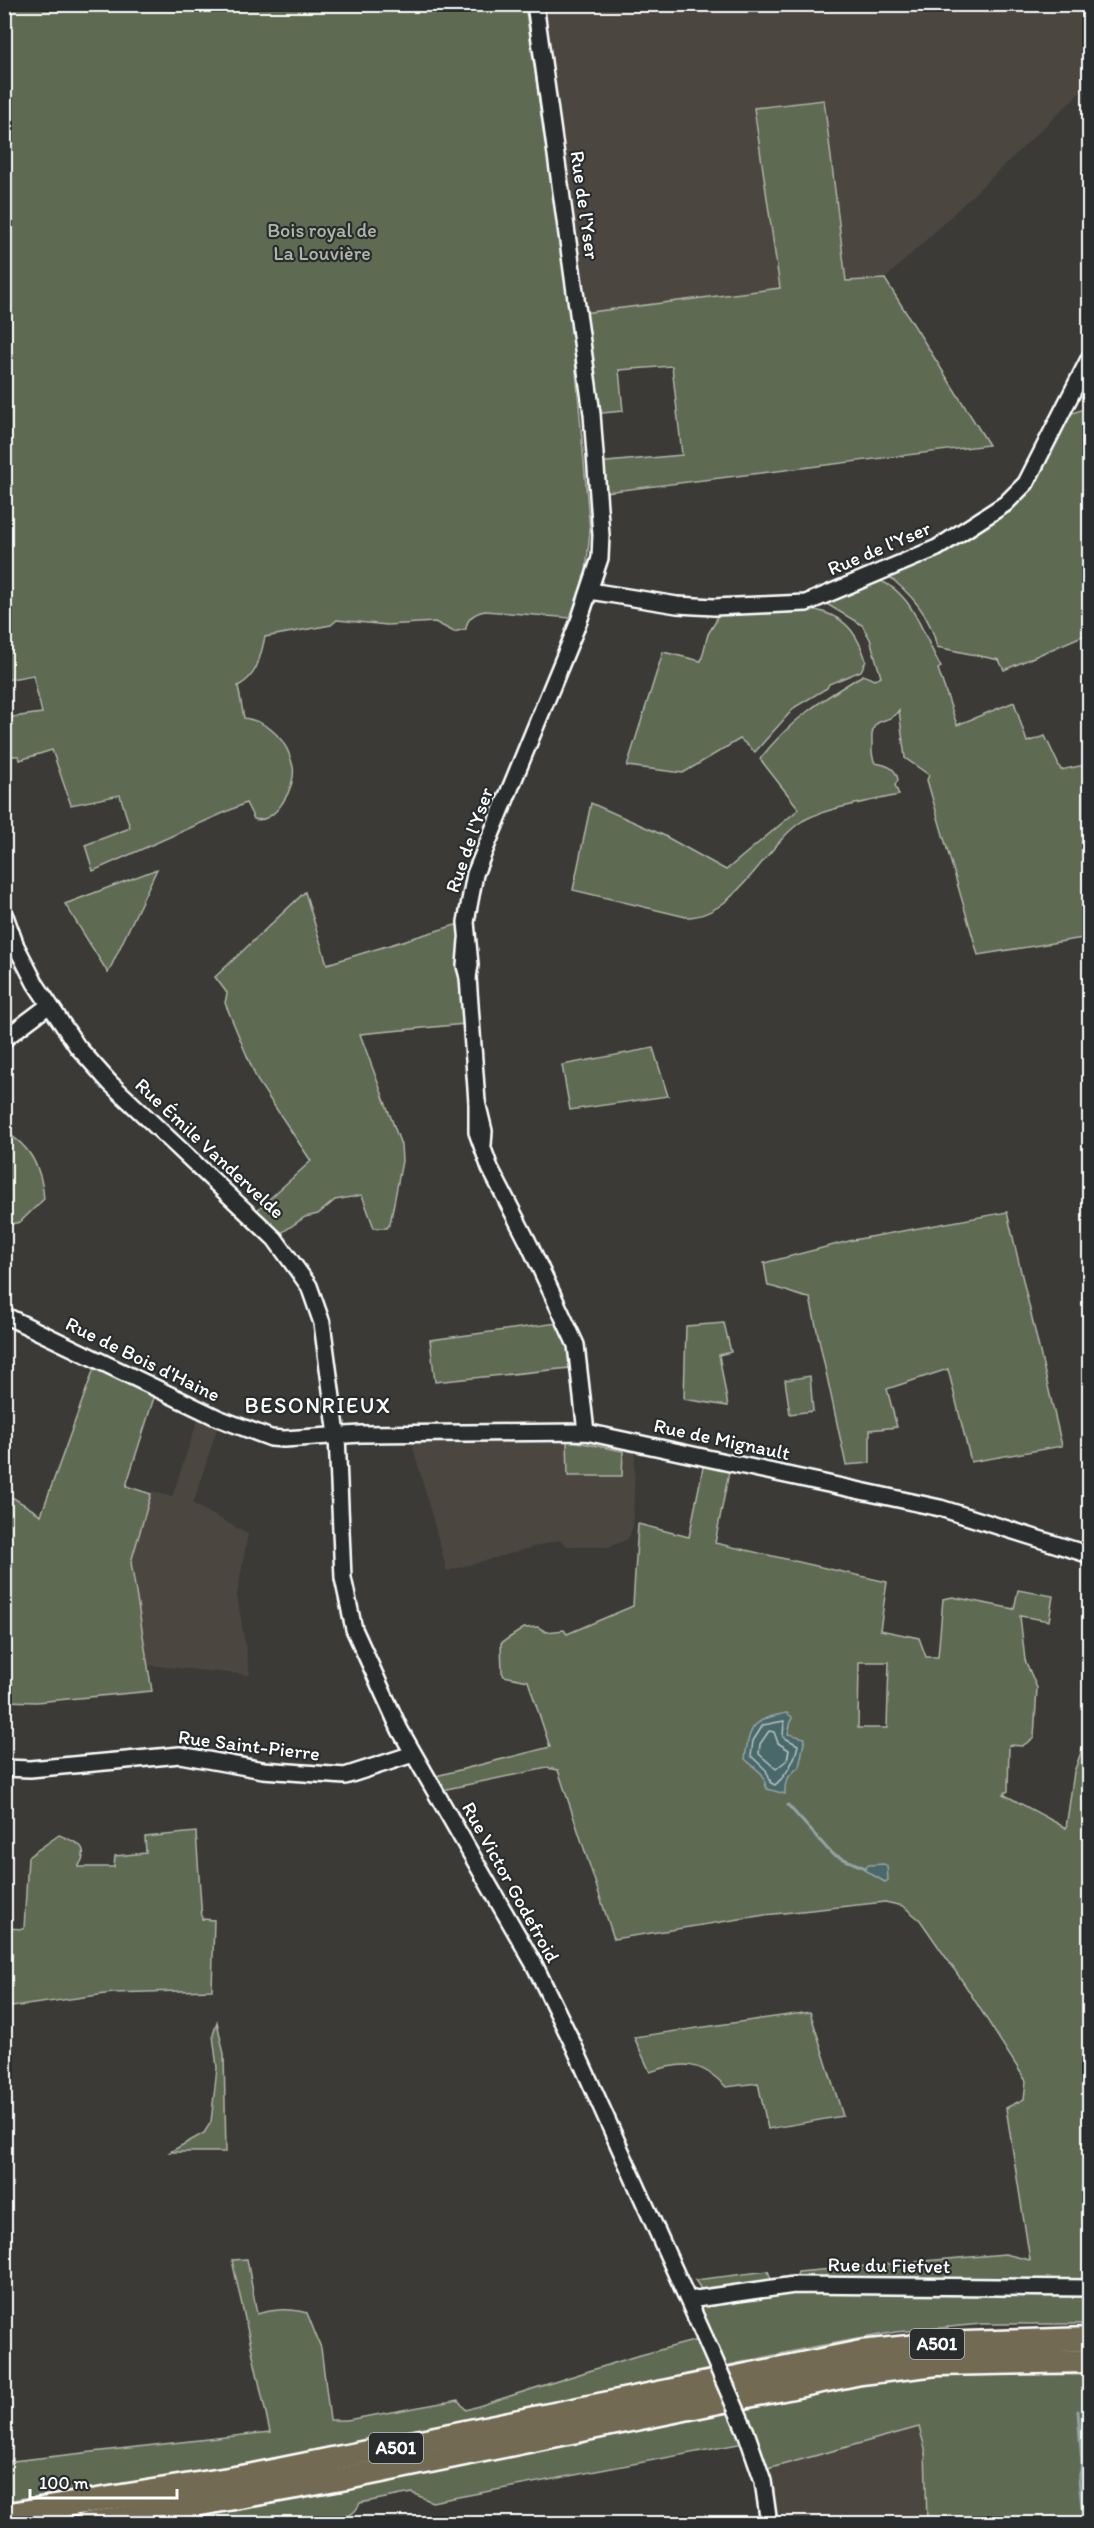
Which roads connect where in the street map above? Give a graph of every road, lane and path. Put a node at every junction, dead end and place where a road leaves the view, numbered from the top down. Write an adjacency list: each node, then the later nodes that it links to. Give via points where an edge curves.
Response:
1 (535, 4): 3 (street, Rue de l'Yser, via 592,414 601,535 600,558)
2 (1089, 357): 3 (street, Rue de l'Yser, via 1026,483 1005,504 937,548 806,603 677,605)
3 (590, 591): 8 (street, Rue de l'Yser, via 475,874 468,904 465,966 483,1145 495,1179 576,1346)
4 (4, 913): 5 (street, Rue Émile Vandervelde, via 16,946)
5 (48, 1006): 6 (street); 9 (street, Rue Émile Vandervelde, via 100,1073 252,1215 293,1261 313,1295 322,1323)
6 (4, 1039)
7 (4, 1315): 9 (street, Rue de Bois d'Haine, via 249,1431 284,1439)
8 (586, 1432): 9 (street, Rue de Mignault); 10 (street, Rue de Mignault, via 940,1508)
9 (337, 1435): 11 (street, Rue Victor Godefroid, via 340,1549 348,1609 366,1658)
10 (1089, 1555)
11 (413, 1754): 12 (street, Rue Saint-Pierre, via 345,1776 263,1770 180,1755 30,1770); 14 (street, Rue Victor Godefroid, via 534,1964)
12 (4, 1768)
13 (1089, 2289): 14 (street, Rue du Fiefvet, via 794,2284)
14 (689, 2300): 21 (street, Rue Victor Godefroid, bridge, via 746,2432 763,2481)
15 (1089, 2339): 19 (highway, A501, via 936,2344 861,2352 264,2473)
16 (1089, 2361): 17 (highway, A501)
17 (987, 2363): 18 (highway); 20 (highway, A501, via 861,2373 347,2478)
18 (1089, 2371)
19 (4, 2515)
20 (87, 2523)
21 (770, 2523)

